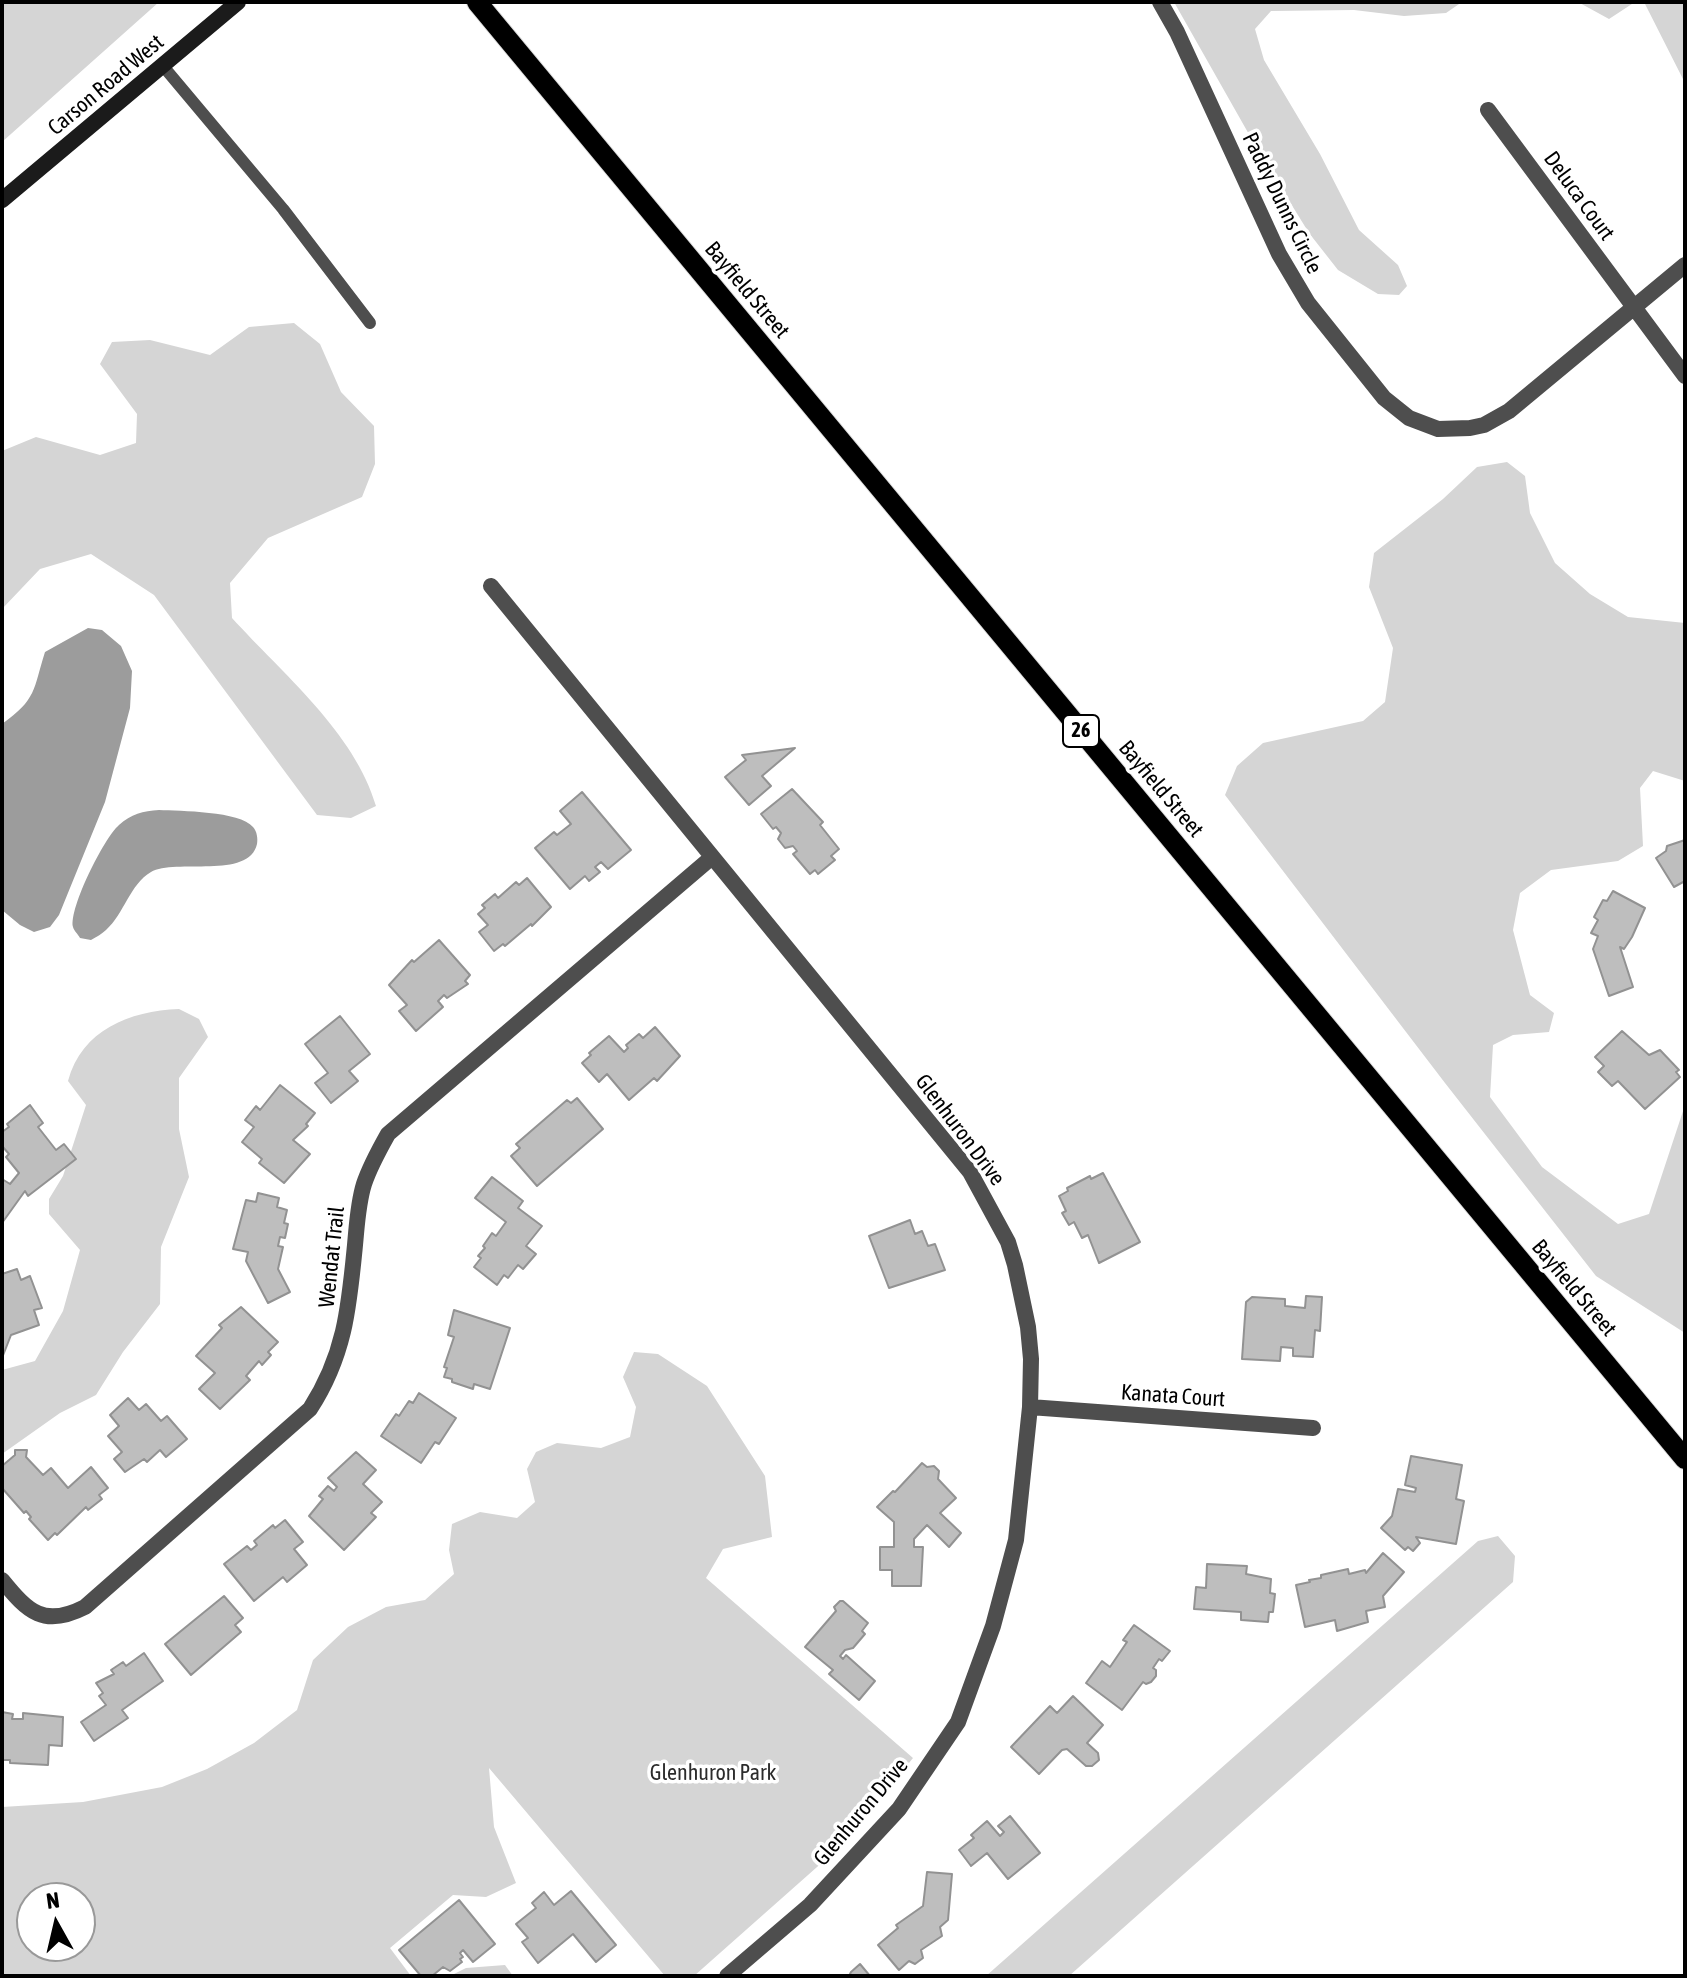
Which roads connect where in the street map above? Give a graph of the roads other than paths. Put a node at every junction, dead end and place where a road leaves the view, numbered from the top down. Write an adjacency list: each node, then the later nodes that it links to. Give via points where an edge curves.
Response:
1 (238, 2): 4 (street, Carson Road West)
2 (477, 2): 15 (main road, Bayfield Street / 26)
3 (1160, 2): 8 (street, Paddy Dunns Circle, via 1279,254 1308,303 1384,398 1409,418 1438,429 1484,425 1509,411)
4 (163, 66): 6 (street, Carson Road West); 9 (lane)
5 (1488, 110): 8 (street, Deluca Court)
6 (2, 200)
7 (1685, 265): 8 (street, Paddy Dunns Circle)
8 (1633, 308): 10 (street)
9 (370, 323)
10 (1685, 376)
11 (491, 586): 12 (street, Glenhuron Drive)
12 (711, 858): 13 (street, Glenhuron Drive, via 970,1172 985,1197 1008,1242 1023,1296 1031,1359); 16 (street, Wendat Trail, via 388,1134 361,1196 340,1350 310,1409 85,1607 61,1617 35,1613)
13 (1030, 1407): 14 (street, Kanata Court); 17 (street, Glenhuron Drive, via 1016,1540 993,1626 958,1722 899,1809 810,1905)
14 (1313, 1428)
15 (1685, 1459)
16 (2, 1580)
17 (727, 1976)

